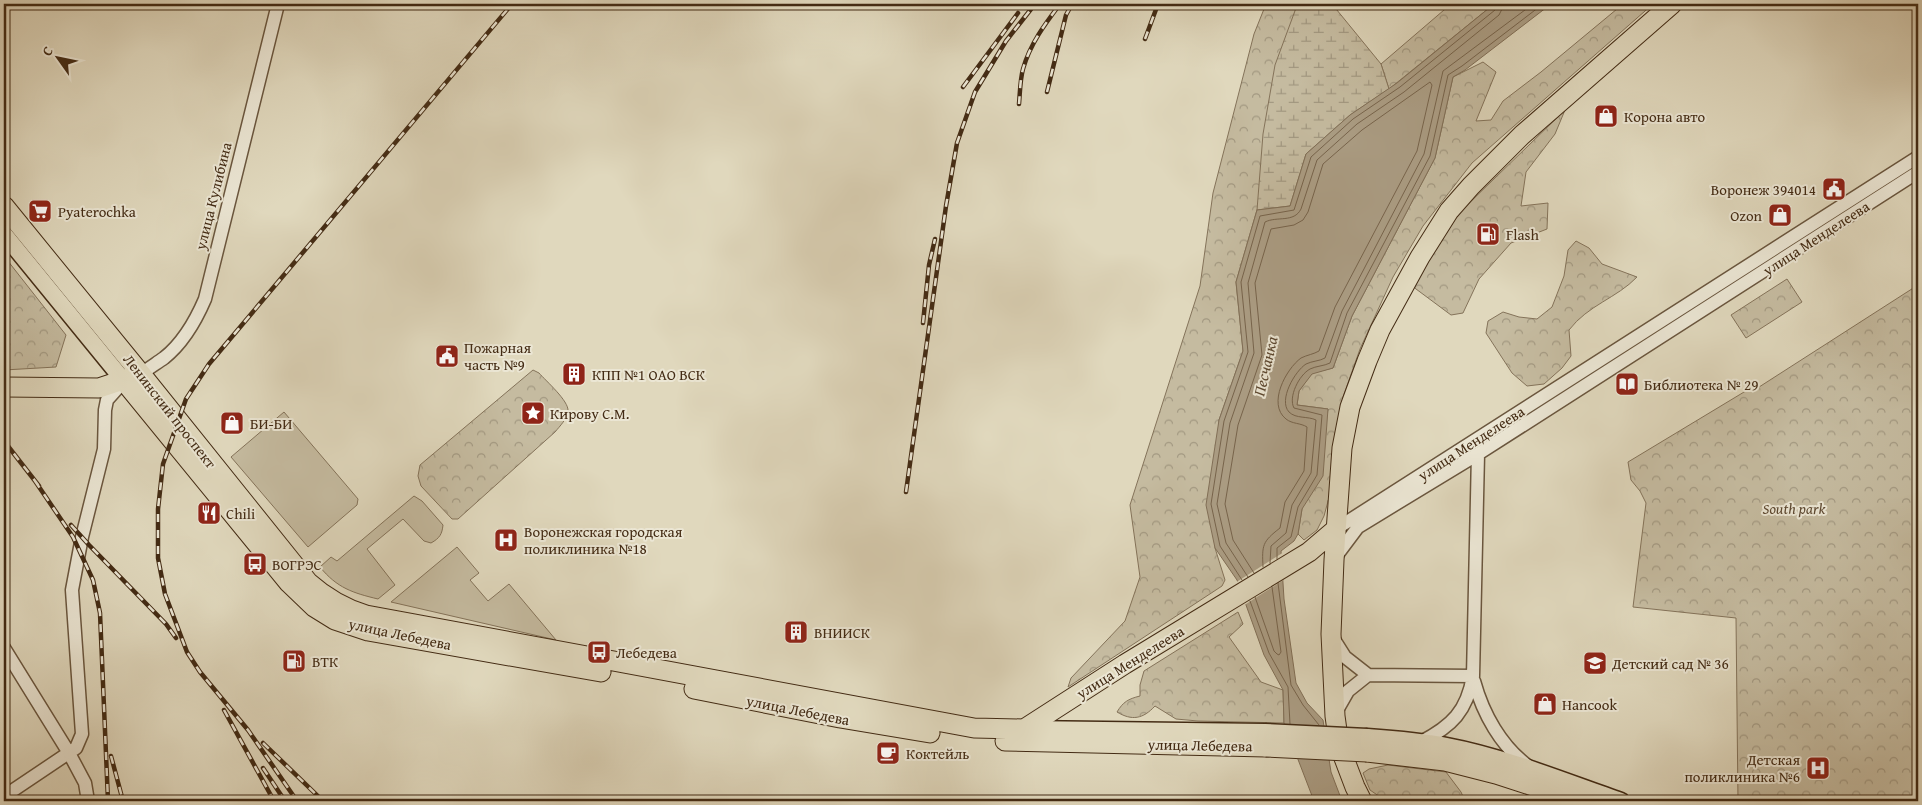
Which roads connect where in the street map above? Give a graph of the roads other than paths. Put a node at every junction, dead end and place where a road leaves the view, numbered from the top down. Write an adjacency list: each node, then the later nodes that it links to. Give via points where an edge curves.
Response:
1 (278, 4): 8 (street, улица Кулибина, via 205,299 192,325 165,357)
2 (1672, 4): 12 (highway, via 1507,149 1471,186 1436,232 1380,330 1350,407 1342,448)
3 (1918, 157): 7 (street, улица Менделеева)
4 (1918, 172): 7 (street, улица Менделеева)
5 (4, 206): 8 (highway, Ленинский проспект)
6 (4, 234): 8 (main road, Ленинский проспект)
7 (1687, 313): 10 (street, улица Менделеева); 12 (street, улица Менделеева)
8 (133, 377): 9 (highway, via 100,388); 14 (highway, Ленинский проспект, via 300,573); 24 (street, улица Кулибина, via 107,400 104,449 72,590 82,734 76,748)
9 (4, 387)
10 (1478, 454): 11 (street, улица Менделеева); 18 (street)
11 (1358, 527): 12 (street, улица Менделеева); 13 (street, улица Менделеева)
12 (1336, 535): 13 (highway); 20 (highway, улица Менделеева)
13 (1334, 560): 15 (highway)
14 (339, 614): 20 (highway, улица Лебедева, via 366,616 974,728); 21 (highway, улица Лебедева, via 368,631 972,740)
15 (1331, 634): 17 (street, via 1346,657); 19 (highway)
16 (4, 648): 24 (street)
17 (1368, 675): 18 (street); 19 (street, via 1348,691)
18 (1473, 676): 22 (street, via 1467,701 1455,719); 25 (street, via 1484,710 1500,737)
19 (1335, 716): 28 (highway, via 1340,745)
20 (1024, 730): 21 (main road, улица Лебедева)
21 (1265, 739): 23 (highway, bridge)
22 (1421, 742): 23 (main road); 25 (main road, via 1458,749)
23 (1367, 745): 25 (highway, via 1445,761)
24 (69, 753): 26 (street); 27 (street, via 85,783)
25 (1539, 787): 29 (main road); 30 (main road)
26 (4, 798)
27 (88, 801)
28 (1362, 801)
29 (1577, 801)
30 (1622, 801)

